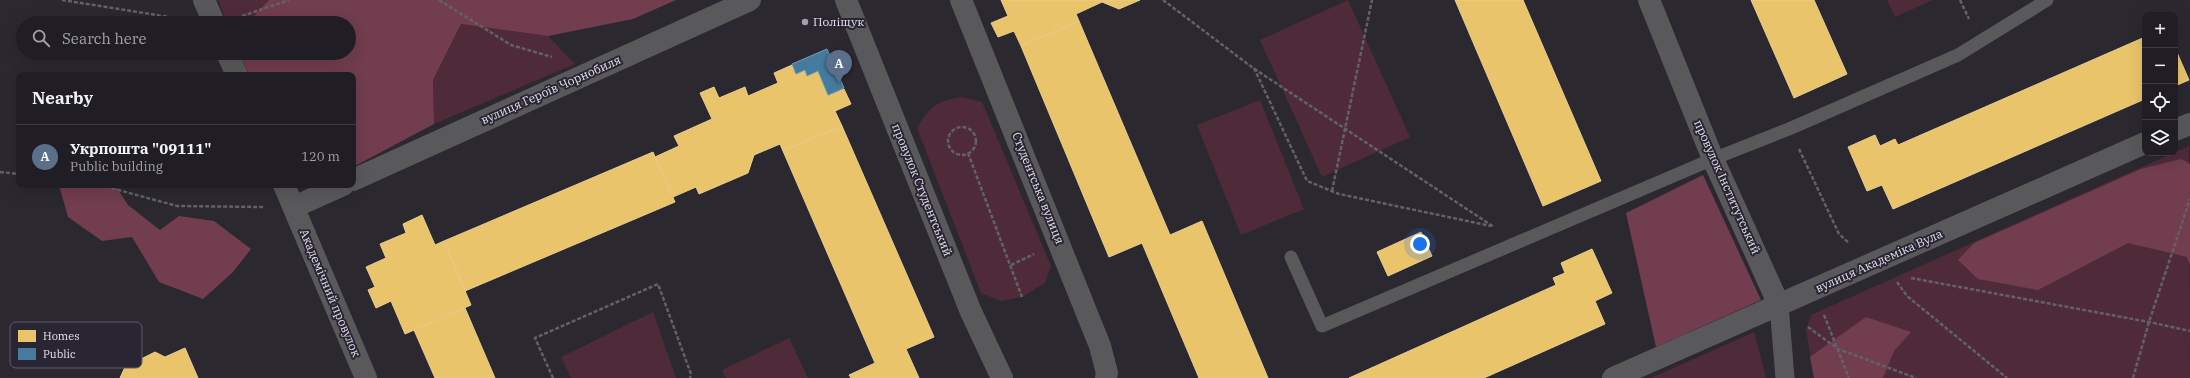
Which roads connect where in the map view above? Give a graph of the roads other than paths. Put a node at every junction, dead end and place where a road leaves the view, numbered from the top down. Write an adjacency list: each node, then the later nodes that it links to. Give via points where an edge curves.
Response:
1 (204, 0): 7 (street)
2 (750, 0): 14 (street, вулиця Героїв Чорнобиля)
3 (846, 0): 21 (street, провулок Студентський, via 971,312)
4 (961, 0): 22 (street, Студентська вулиця, via 1100,346)
5 (1649, 0): 13 (street, провулок Інститутський)
6 (2047, 0): 13 (lane, via 1958,55 1789,129)
7 (211, 16)
8 (230, 60): 9 (street)
9 (236, 72)
10 (2190, 124): 11 (street)
11 (2178, 129)
12 (2142, 145): 19 (street, вулиця Академіка Вула, via 1881,268 1814,290)
13 (1713, 159): 18 (lane, via 1322,326); 19 (street, провулок Інститутський)
14 (356, 179)
15 (285, 188): 17 (street, Академічний провулок)
16 (336, 188): 17 (street)
17 (294, 207): 20 (street, Академічний провулок)
18 (1291, 257)
19 (1779, 305): 23 (street, вулиця Академіка Вула); 24 (street, провулок Інститутський)
20 (366, 378)
21 (1002, 378)
22 (1106, 378)
23 (1613, 378)
24 (1785, 378)

